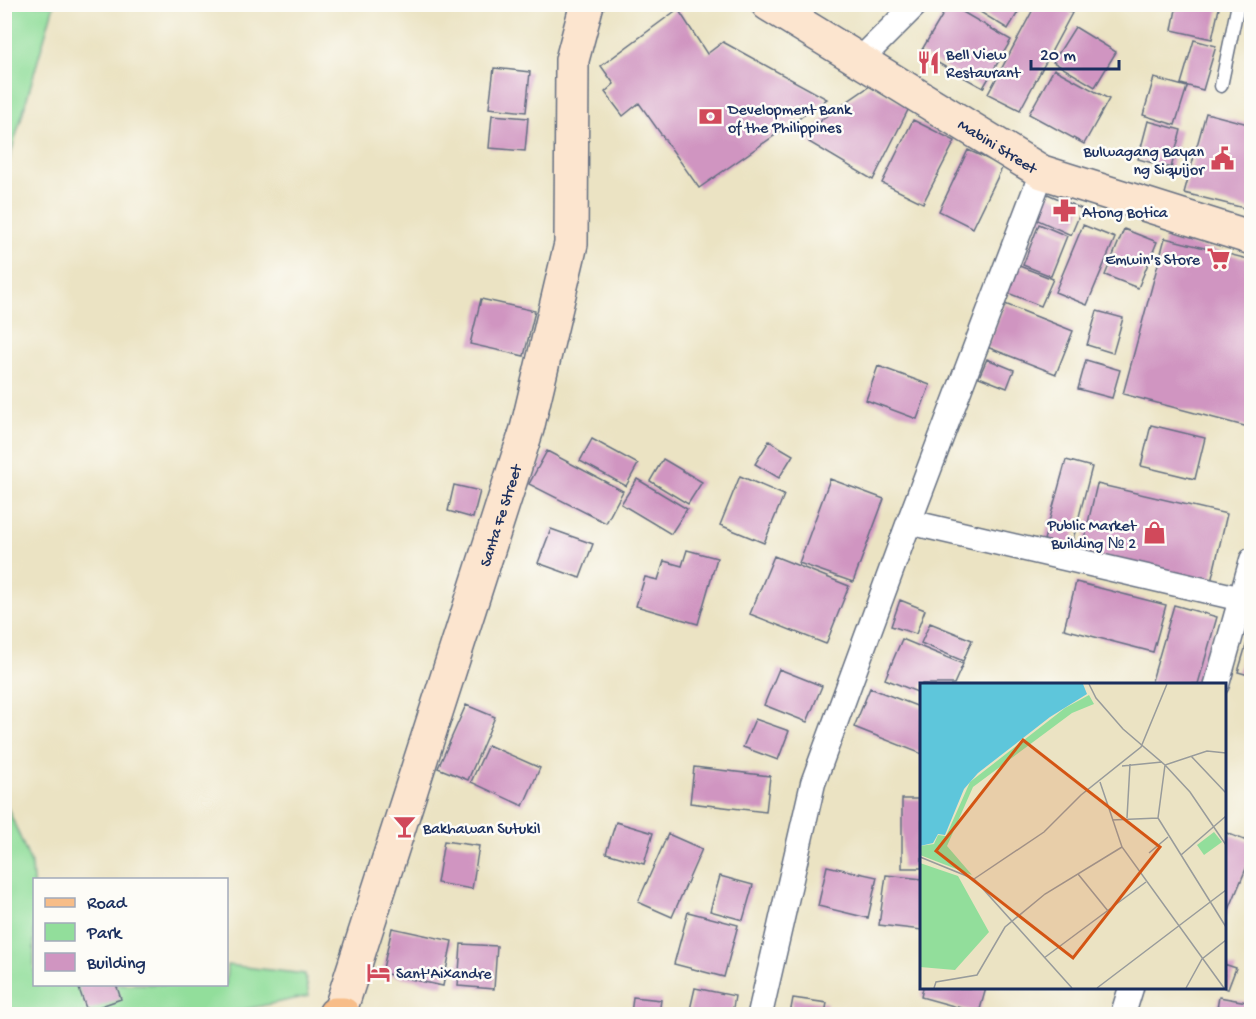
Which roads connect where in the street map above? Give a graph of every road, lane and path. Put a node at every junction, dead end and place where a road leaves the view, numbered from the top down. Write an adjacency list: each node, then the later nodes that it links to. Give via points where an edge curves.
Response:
1 (587, 4): 14 (street, Santa Fe Street, via 572,60 571,244 527,429)
2 (768, 4): 5 (street, Mabini Street)
3 (916, 4): 5 (street)
4 (1238, 4): 6 (lane)
5 (861, 60): 7 (street, Mabini Street)
6 (1221, 86)
7 (1042, 172): 8 (street, Mabini Street); 9 (street)
8 (1251, 238)
9 (909, 522): 11 (street); 15 (street, via 813,783)
10 (1251, 560): 11 (street)
11 (1242, 599): 12 (street)
12 (1217, 683)
13 (1130, 989): 16 (street)
14 (339, 1014)
15 (760, 1014)
16 (1123, 1014)

